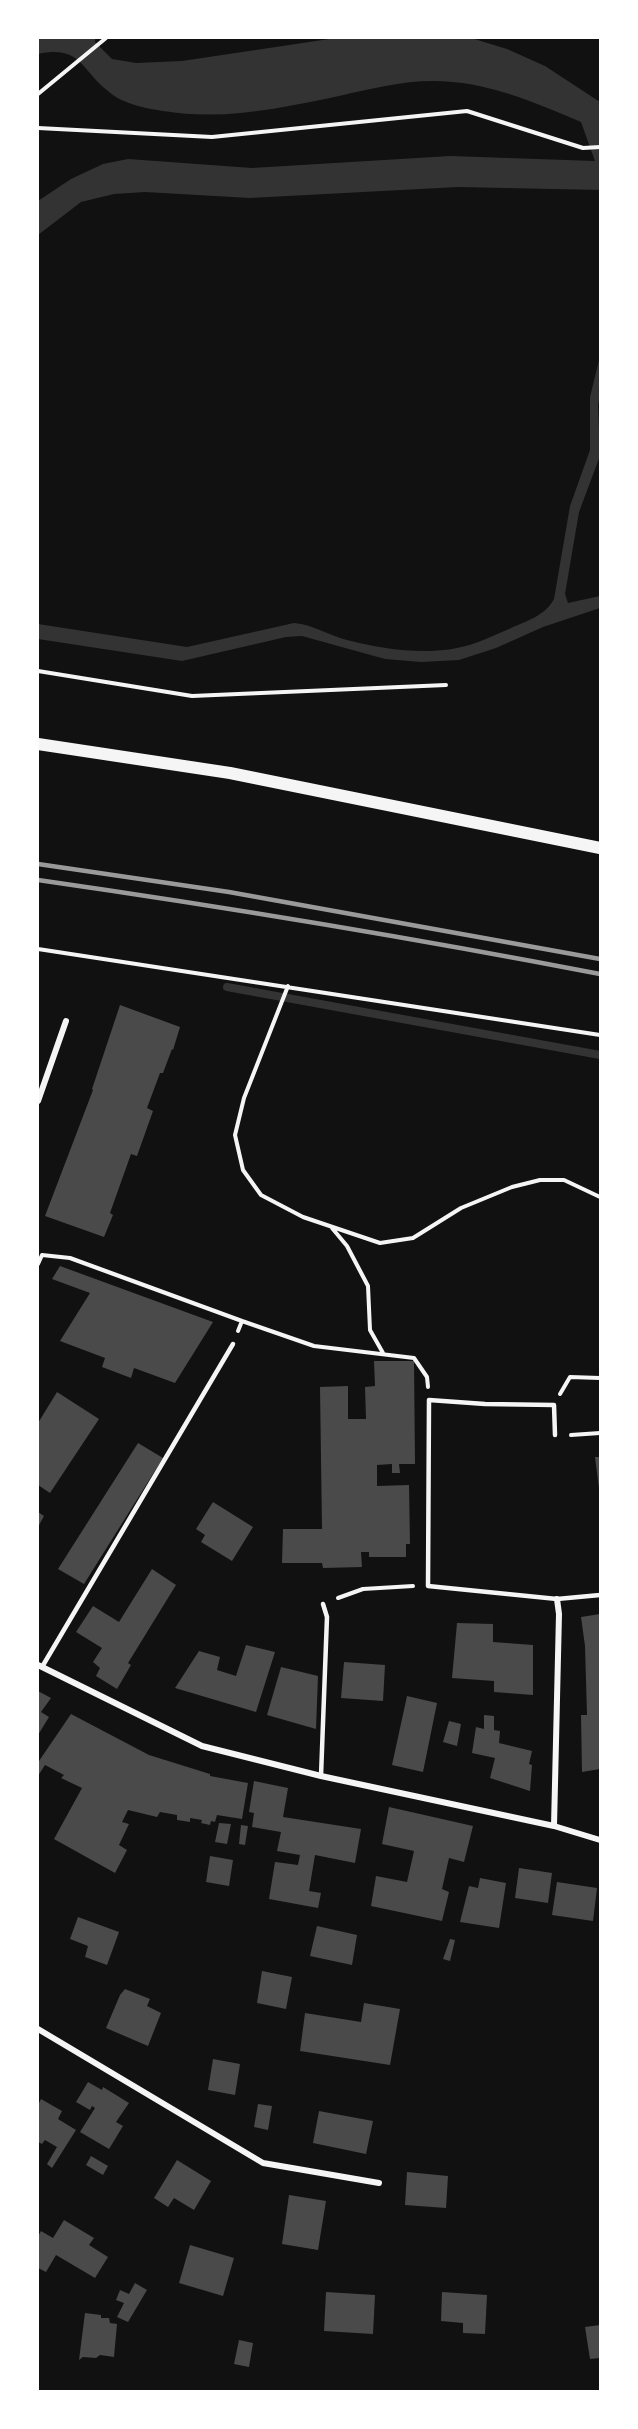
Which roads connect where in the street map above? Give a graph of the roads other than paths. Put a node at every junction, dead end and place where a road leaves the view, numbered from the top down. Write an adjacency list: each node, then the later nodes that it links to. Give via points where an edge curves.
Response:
1 (38, 744): 2 (main road, via 230,773)
2 (600, 848)
3 (66, 1021): 4 (street)
4 (38, 1101)
5 (234, 1344): 10 (lane)
6 (555, 1435): 8 (lane, via 554,1405 429,1400 428,1586)
7 (600, 1595): 8 (lane)
8 (557, 1599): 12 (street)
9 (323, 1604): 11 (lane, via 327,1617)
10 (40, 1666): 11 (street, via 202,1746)
11 (321, 1776): 12 (street)
12 (554, 1826): 13 (street)
13 (600, 1840)
14 (38, 2029): 15 (street, via 263,2163)
15 (379, 2183)

